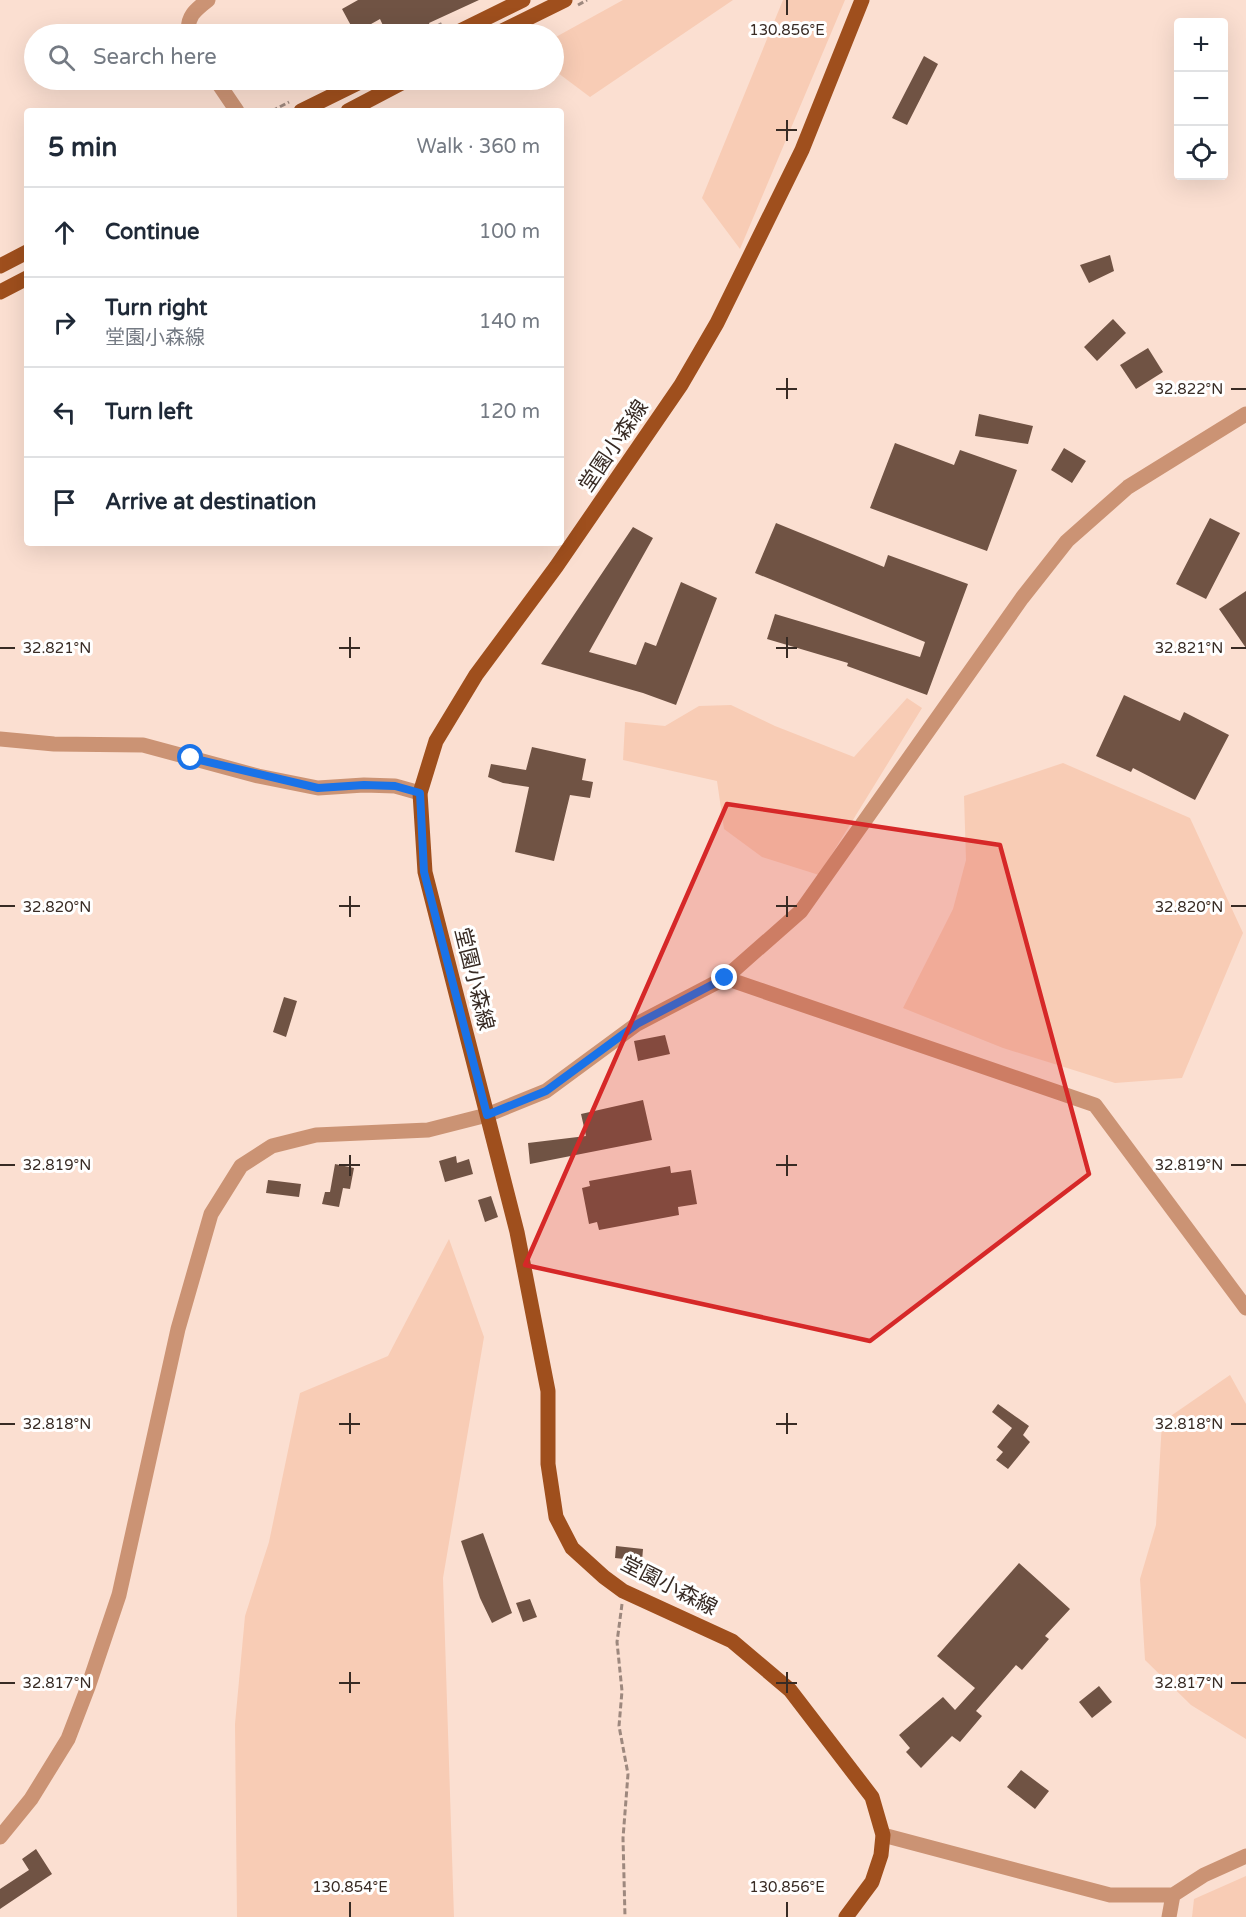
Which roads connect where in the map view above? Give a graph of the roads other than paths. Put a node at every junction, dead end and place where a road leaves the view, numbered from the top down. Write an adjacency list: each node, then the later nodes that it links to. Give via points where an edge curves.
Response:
1 (207, 0): 5 (street, via 191,14)
2 (523, 0): 6 (main road)
3 (565, 0): 7 (main road)
4 (862, 0): 20 (main road, 堂園小森線, via 802,150 717,323 681,385 476,675 436,741)
5 (188, 24)
6 (474, 24)
7 (516, 24)
8 (223, 90): 11 (street)
9 (344, 90): 12 (main road)
10 (388, 90): 13 (main road)
11 (235, 108)
12 (307, 108)
13 (354, 108)
14 (24, 254): 15 (main road)
15 (0, 266)
16 (24, 280): 17 (main road)
17 (0, 292)
18 (1246, 414): 21 (street, via 1128,486 1067,541 1022,597 801,911)
19 (0, 739): 20 (street, via 143,745 318,788 395,786)
20 (420, 793): 22 (main road, 堂園小森線, via 424,872)
21 (725, 978): 22 (street, via 637,1024 546,1091); 23 (street, via 1095,1105)
22 (487, 1115): 24 (main road, 堂園小森線, via 517,1232 548,1390 548,1464 556,1517 572,1548 623,1591 732,1641 790,1690 872,1797); 25 (street, via 428,1130 316,1135 272,1146 241,1166 211,1214 178,1329 119,1595 88,1687 68,1739 31,1799)
23 (1246, 1308)
24 (883, 1834): 27 (street, via 1110,1895); 28 (main road, 堂園小森線, via 872,1882)
25 (0, 1837)
26 (1246, 1856): 27 (street, via 1204,1875)
27 (1173, 1895): 29 (street)
28 (846, 1917)
29 (1169, 1917)

